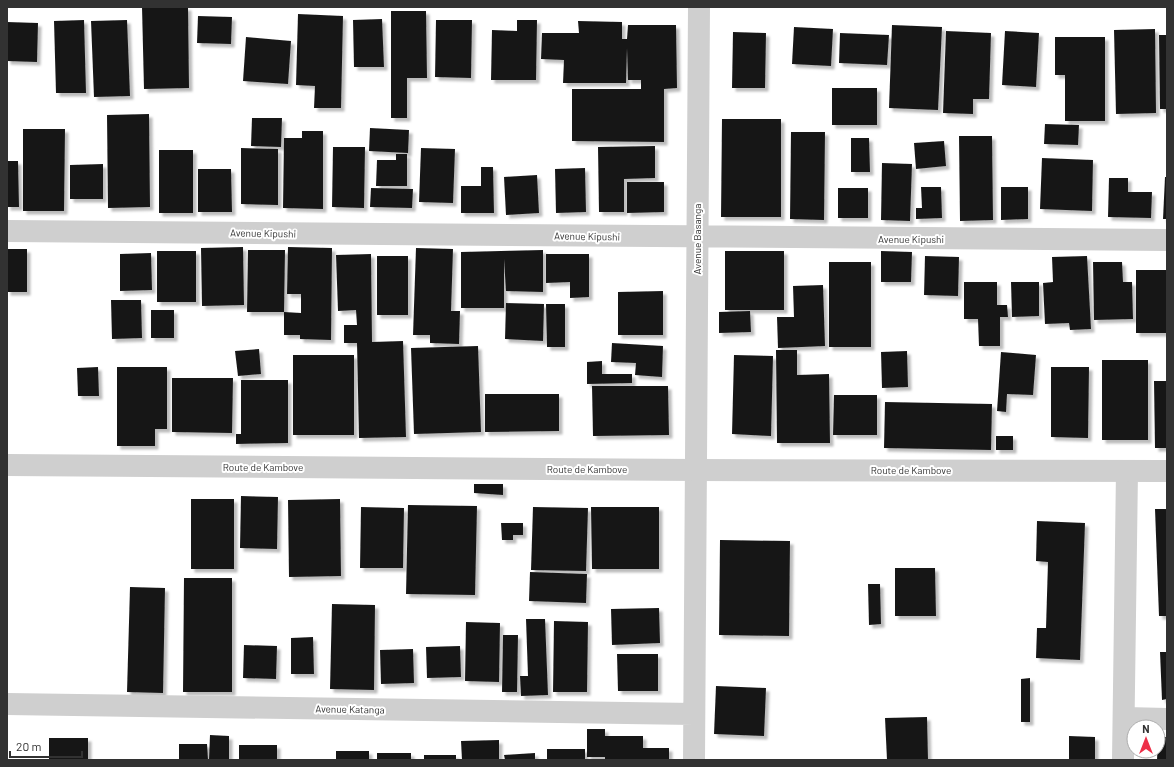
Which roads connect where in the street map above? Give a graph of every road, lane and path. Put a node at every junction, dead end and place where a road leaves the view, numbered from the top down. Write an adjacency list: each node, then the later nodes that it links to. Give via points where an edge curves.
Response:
1 (699, 7): 3 (street, Avenue Basanga)
2 (7, 231): 3 (street, Avenue Kipushi)
3 (697, 237): 4 (street, Avenue Kipushi); 6 (street, Avenue Basanga)
4 (1167, 240)
5 (7, 465): 6 (street, Route de Kambove)
6 (695, 470): 7 (street, Route de Kambove); 10 (street, Avenue Basanga)
7 (1127, 471): 8 (street, Route de Kambove); 11 (street)
8 (1167, 471)
9 (7, 704): 10 (street, Avenue Katanga)
10 (694, 714): 13 (street, Avenue Basanga)
11 (1125, 718): 12 (street); 14 (street)
12 (1167, 719)
13 (694, 760)
14 (1123, 760)

